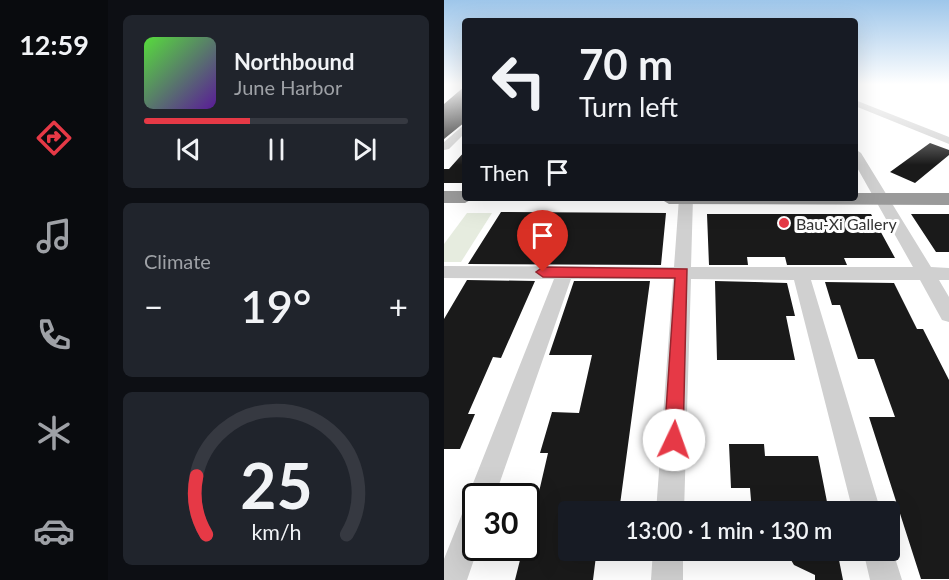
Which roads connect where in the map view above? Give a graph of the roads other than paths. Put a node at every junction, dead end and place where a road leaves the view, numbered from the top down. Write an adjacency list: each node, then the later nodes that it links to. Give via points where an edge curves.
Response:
1 (877, 111): 3 (street)
2 (462, 130): 4 (street)
3 (949, 141)
4 (444, 147): 5 (street)
5 (462, 147)
6 (858, 158): 10 (street)
7 (444, 197): 8 (highway)
8 (462, 197)
9 (858, 199): 10 (highway)
10 (882, 199): 11 (highway); 17 (street)
11 (949, 199)
12 (686, 201): 15 (street)
13 (444, 272): 14 (street)
14 (565, 272): 15 (street); 20 (street)
15 (682, 273): 16 (street); 21 (street)
16 (801, 274): 17 (street); 22 (street)
17 (925, 274): 18 (street); 19 (street)
18 (949, 274)
19 (949, 314)
20 (487, 483)
21 (671, 501)
22 (864, 501)
23 (462, 551): 26 (street)
24 (668, 561): 27 (street)
25 (881, 561): 28 (street)
26 (451, 580)
27 (667, 580)
28 (886, 580)

